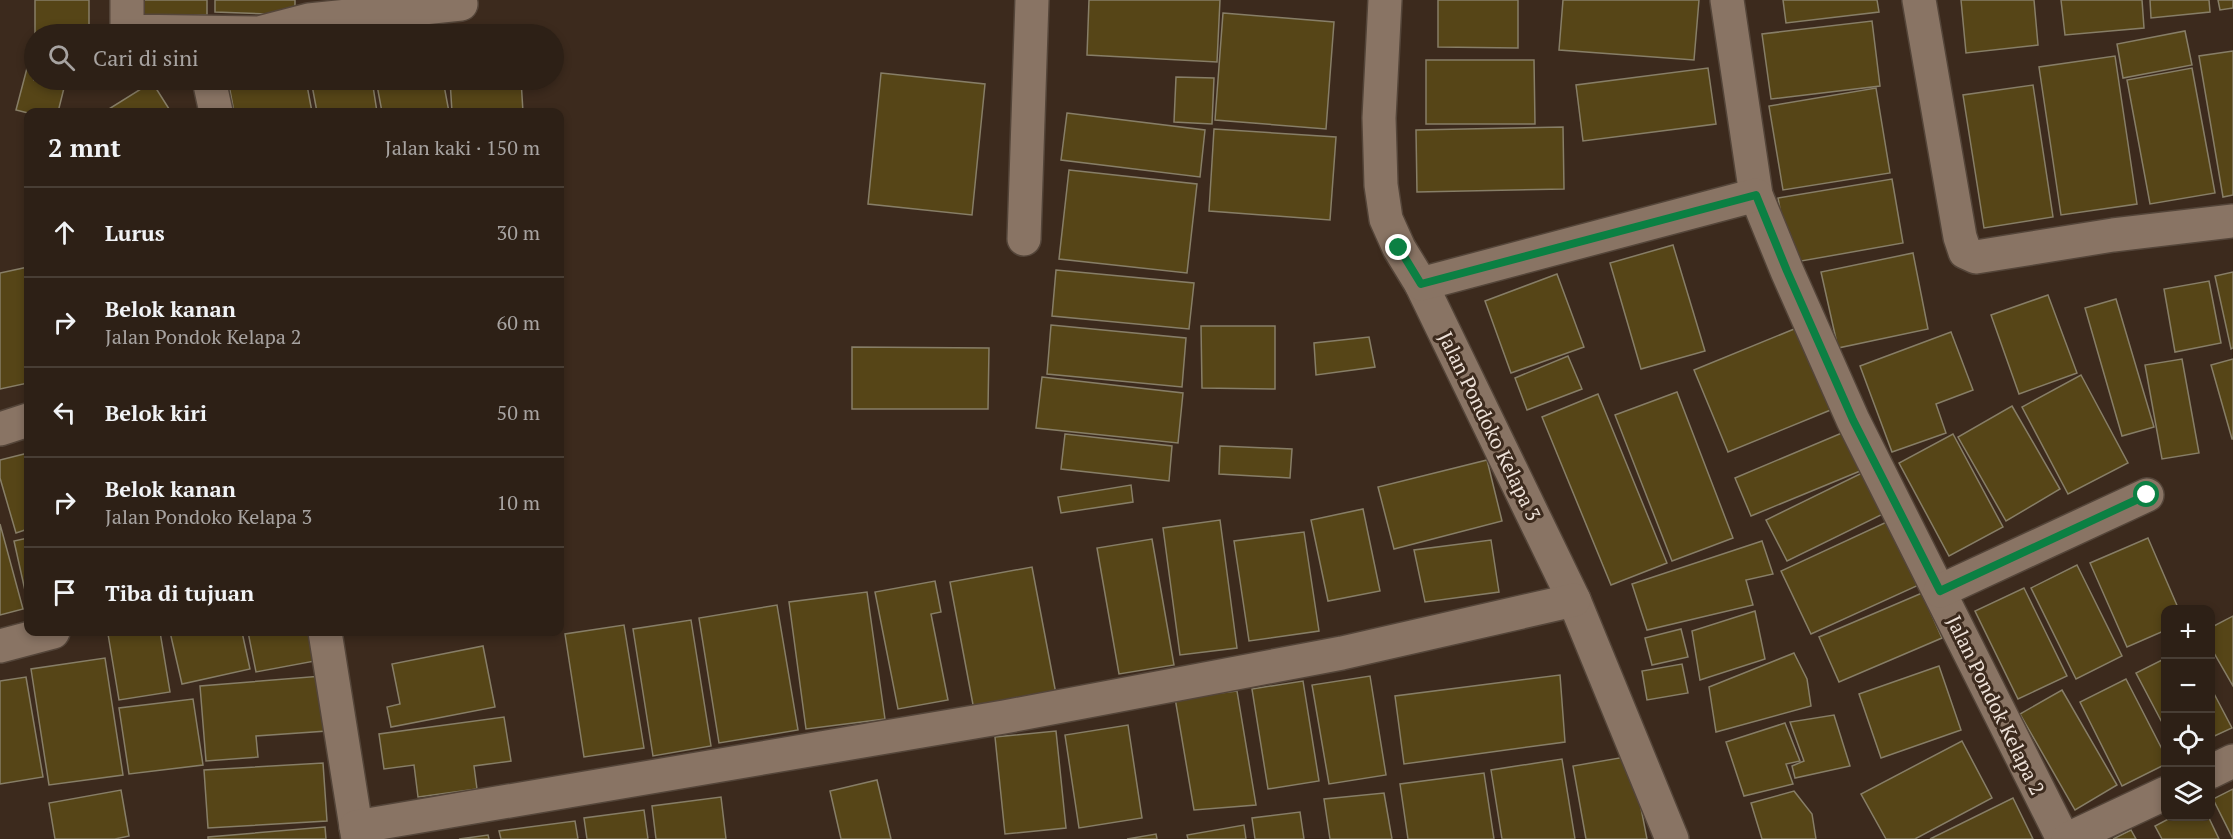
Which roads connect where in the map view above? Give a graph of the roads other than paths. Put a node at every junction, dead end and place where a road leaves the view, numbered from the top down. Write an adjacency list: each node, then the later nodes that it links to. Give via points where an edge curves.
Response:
1 (127, 0): 8 (street)
2 (1032, 0): 14 (street)
3 (1385, 0): 15 (street, Jalan Pondoko Kelapa 3, via 1379,118 1384,208 1399,248)
4 (1727, 0): 12 (street, Jalan Pondok Kelapa 2)
5 (1919, 0): 13 (street, via 1965,252 1976,257)
6 (461, 4): 7 (street)
7 (309, 10): 9 (street)
8 (127, 24)
9 (279, 24)
10 (211, 90): 11 (street)
11 (215, 108)
12 (1756, 195): 15 (street); 19 (street, Jalan Pondok Kelapa 2, via 1853,420)
13 (2233, 221)
14 (1024, 239)
15 (1421, 284): 20 (street, Jalan Pondoko Kelapa 3)
16 (24, 421): 17 (street)
17 (0, 429)
18 (2147, 495): 19 (street)
19 (1940, 591): 29 (street, Jalan Pondok Kelapa 2)
20 (1574, 600): 27 (street, via 1342,653); 28 (street, Jalan Pondoko Kelapa 3)
21 (38, 636): 23 (street)
22 (326, 636): 27 (street)
23 (0, 646)
24 (2233, 761): 25 (street)
25 (2215, 770)
26 (2161, 795): 30 (street)
27 (357, 833)
28 (1672, 839)
29 (2063, 839)
30 (2068, 839)

